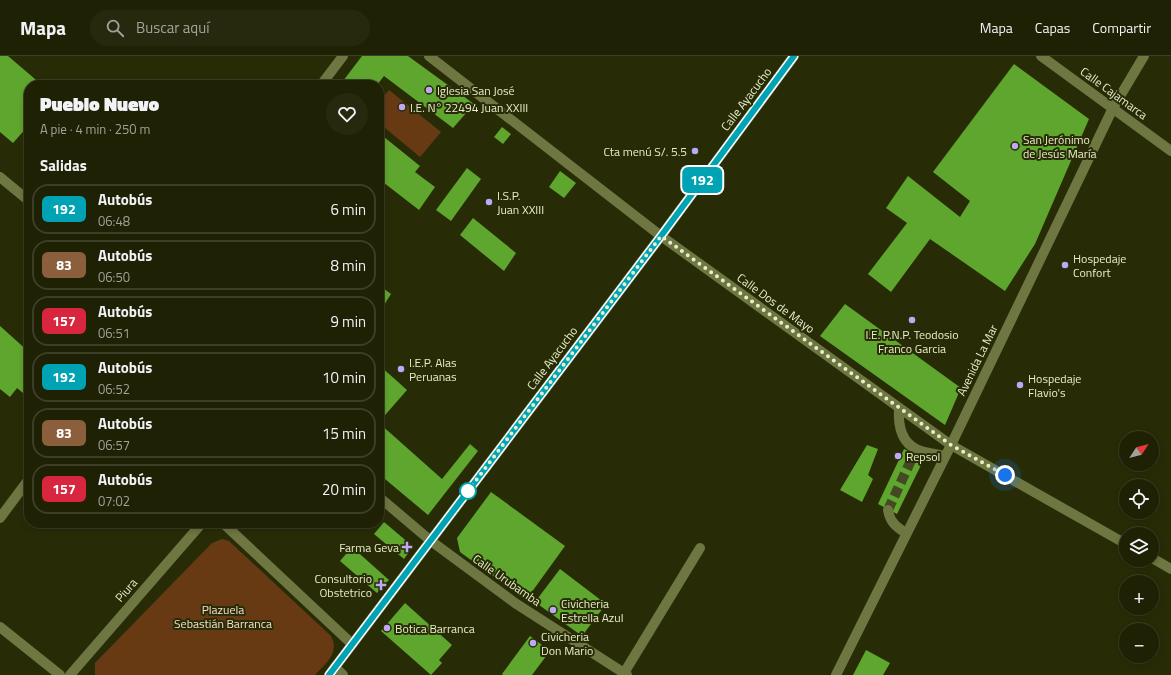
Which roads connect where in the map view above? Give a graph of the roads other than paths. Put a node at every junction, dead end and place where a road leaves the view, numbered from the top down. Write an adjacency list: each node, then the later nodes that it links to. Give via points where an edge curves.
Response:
1 (343, 56): 6 (street)
2 (429, 56): 11 (street, Calle Dos de Mayo)
3 (794, 56): 11 (street, Calle Ayacucho)
4 (1041, 56): 7 (street, Calle Cajamarca)
5 (1144, 56): 7 (street, Avenida La Mar)
6 (325, 80)
7 (1113, 108): 8 (street, Calle Cajamarca); 13 (street, Avenida La Mar)
8 (1171, 151)
9 (0, 177): 10 (street)
10 (24, 197)
11 (661, 236): 12 (street, Calle Dos de Mayo); 23 (street, Calle Ayacucho)
12 (899, 408): 13 (street, Calle Dos de Mayo); 14 (street, via 898,423 902,435 915,452)
13 (951, 445): 14 (street, Avenida La Mar); 22 (street, Calle Dos de Mayo)
14 (944, 456): 21 (street, Avenida La Mar)
15 (24, 486): 18 (street)
16 (384, 501): 23 (street, Calle Urubamba)
17 (888, 510): 21 (street, via 891,522)
18 (0, 518)
19 (198, 528): 32 (street, Piura)
20 (228, 528): 28 (street)
21 (906, 533): 34 (street, Avenida La Mar)
22 (1119, 540)
23 (431, 541): 28 (street, Calle Ayacucho); 30 (street, Calle Urubamba, via 515,603)
24 (700, 548): 30 (street)
25 (1159, 562): 26 (street)
26 (1171, 569)
27 (0, 627): 31 (street)
28 (352, 644): 29 (street, Calle Ayacucho)
29 (332, 671): 33 (street)
30 (626, 674)
31 (60, 675)
32 (70, 675)
33 (343, 675)
34 (836, 675)

